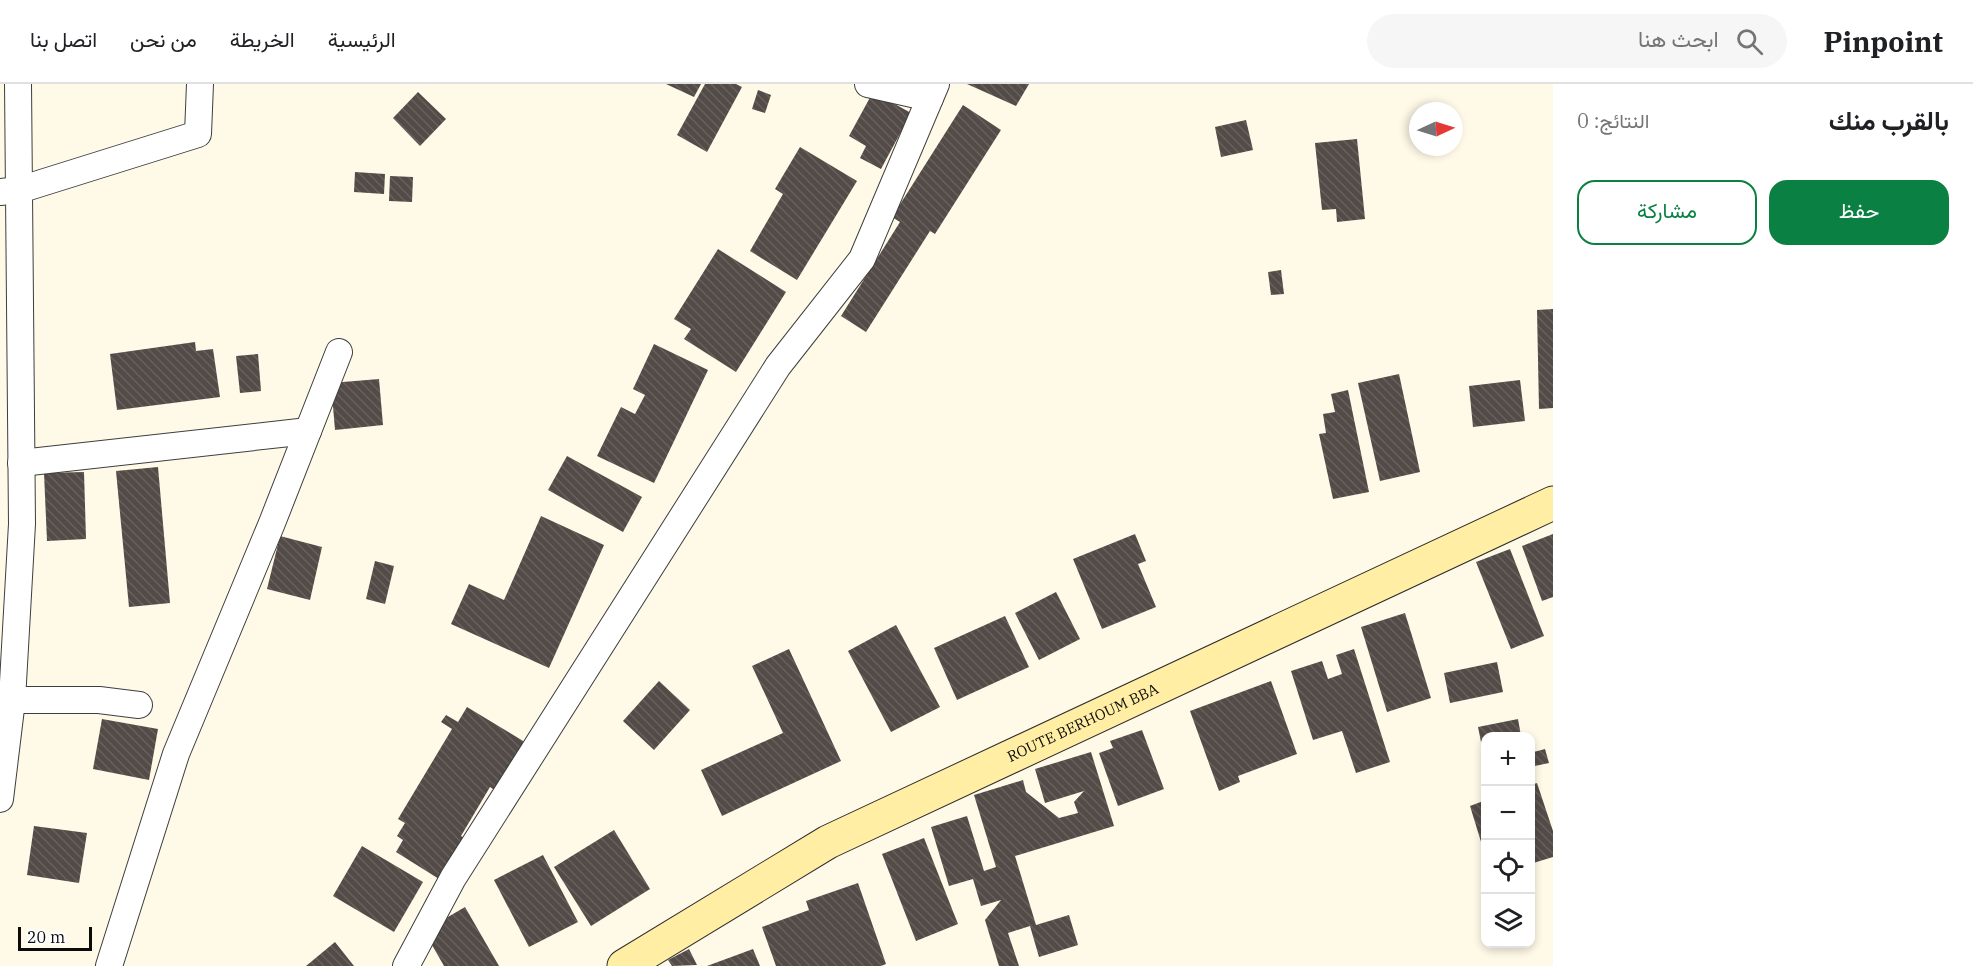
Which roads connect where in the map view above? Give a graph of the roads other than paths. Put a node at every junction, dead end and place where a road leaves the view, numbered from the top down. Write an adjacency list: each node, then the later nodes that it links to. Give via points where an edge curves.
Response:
1 (18, 84): 5 (street)
2 (200, 84): 5 (street, via 198,134)
3 (868, 84): 4 (street)
4 (933, 91): 14 (street, via 862,259 778,366 453,878)
5 (10, 191): 8 (street)
6 (339, 352): 7 (street)
7 (308, 431): 8 (street); 13 (street, via 176,754)
8 (21, 463): 10 (street, via 22,524)
9 (1553, 502): 15 (main road, ROUTE BERHOUM BBA, via 828,842)
10 (6, 700): 11 (street, via 99,700); 12 (street)
11 (139, 705)
12 (0, 799)
13 (110, 966)
14 (406, 966)
15 (624, 966)

